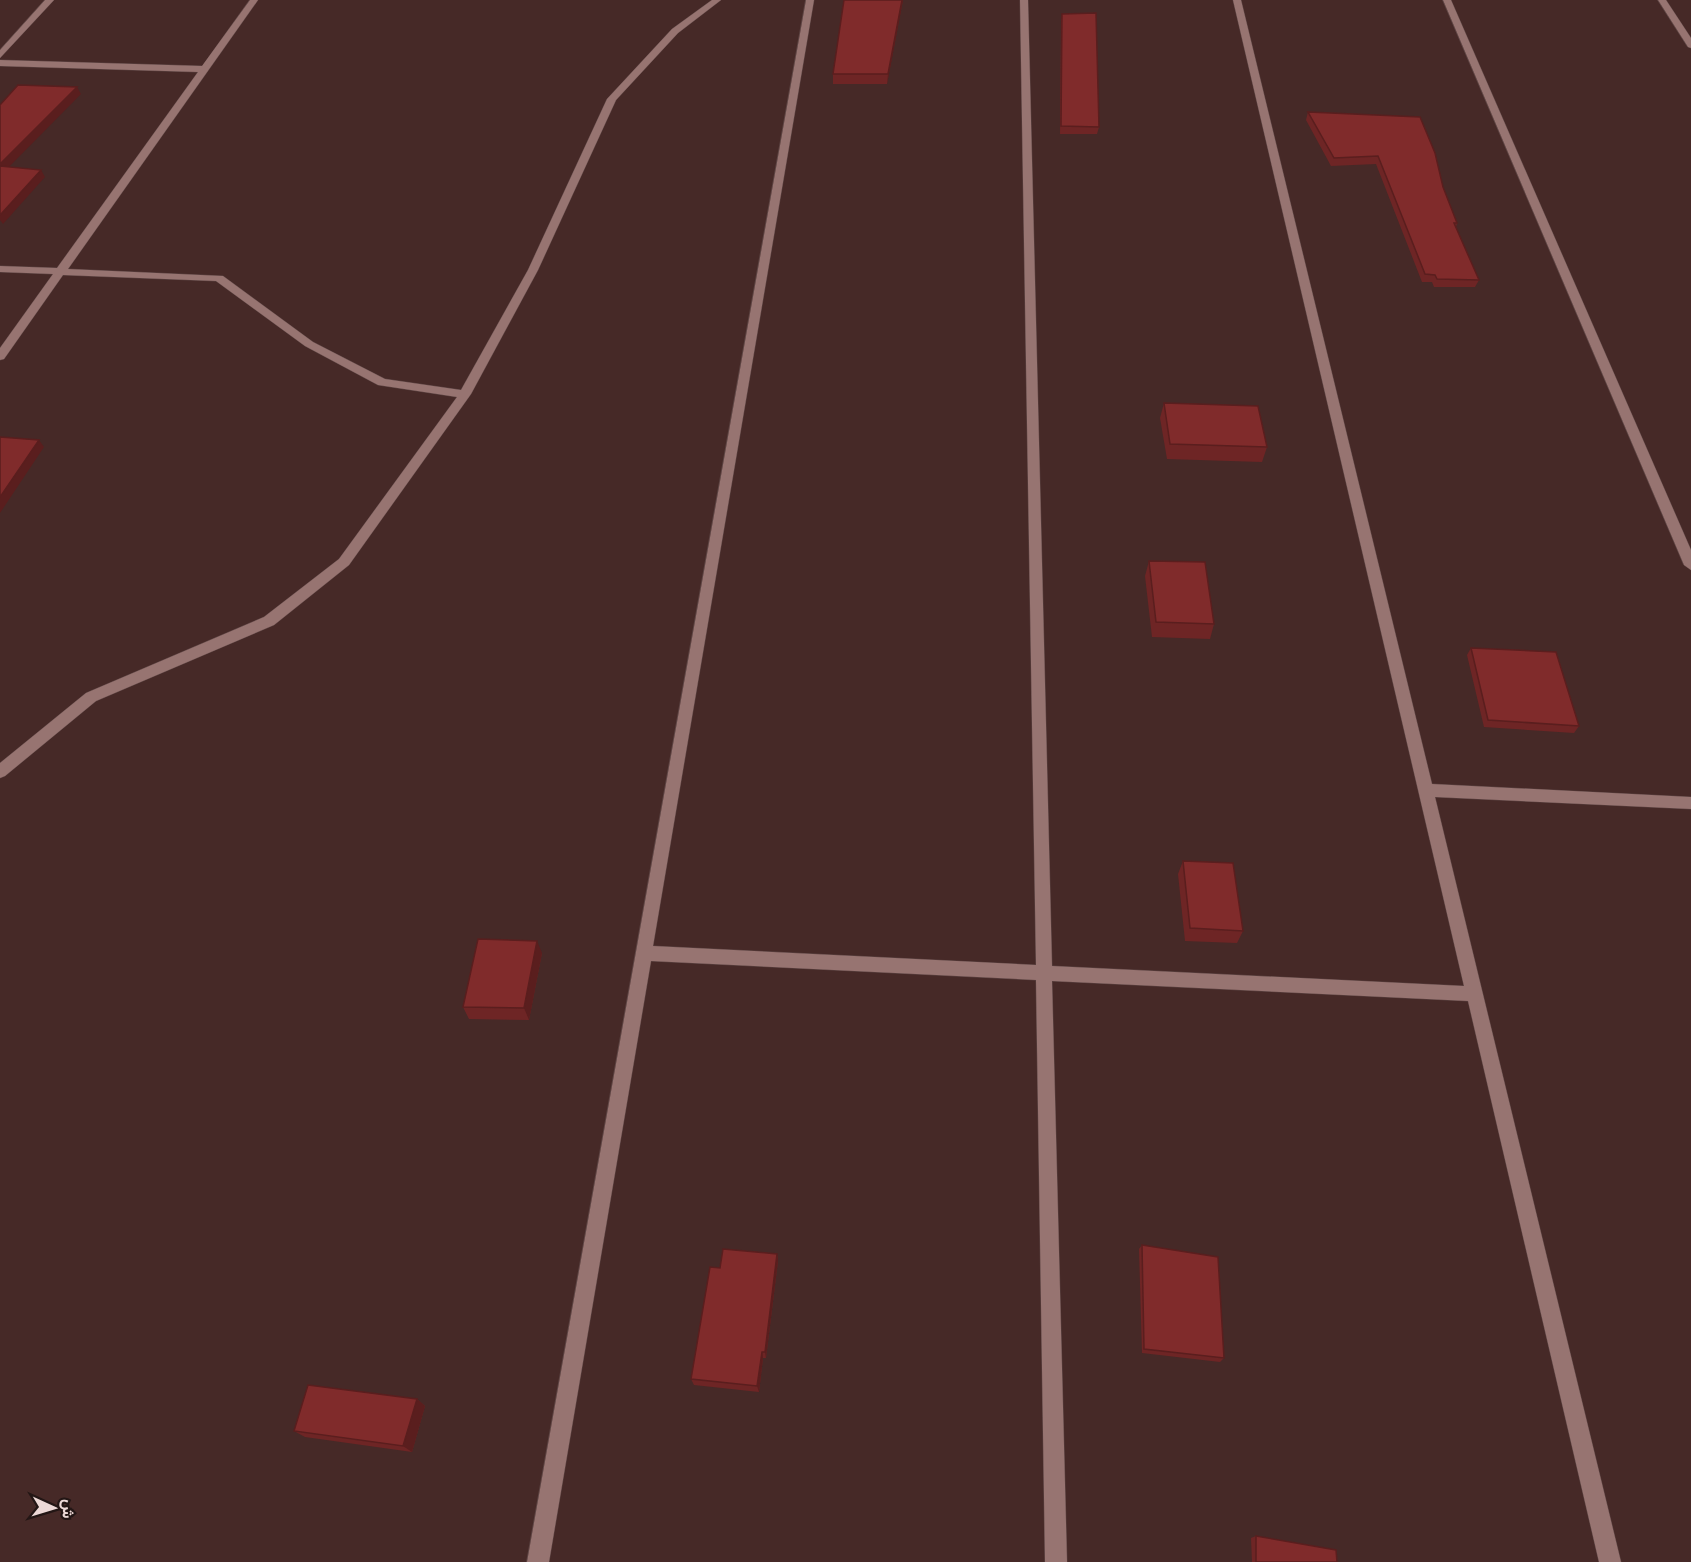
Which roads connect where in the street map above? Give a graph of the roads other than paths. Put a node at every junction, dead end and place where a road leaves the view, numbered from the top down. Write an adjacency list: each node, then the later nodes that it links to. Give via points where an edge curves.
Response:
1 (50, 0): 10 (street)
2 (254, 0): 12 (street)
3 (717, 0): 16 (street, via 675,31 612,99 533,270)
4 (810, 0): 21 (street)
5 (1024, 0): 22 (street)
6 (1237, 0): 19 (street)
7 (1448, 0): 17 (street)
8 (1662, 0): 9 (street)
9 (1691, 45)
10 (0, 55)
11 (0, 63): 12 (street)
12 (205, 69): 14 (street)
13 (0, 269): 14 (street)
14 (61, 272): 15 (street); 16 (street, via 219,278 309,344 382,382)
15 (0, 357)
16 (465, 394): 18 (street, via 344,562 269,621 91,697)
17 (1691, 564)
18 (0, 772)
19 (1425, 790): 20 (street); 23 (street)
20 (1691, 803)
21 (645, 953): 22 (street); 24 (street)
22 (1044, 973): 23 (street); 25 (street)
23 (1474, 994): 26 (street)
24 (538, 1562)
25 (1056, 1562)
26 (1610, 1562)

